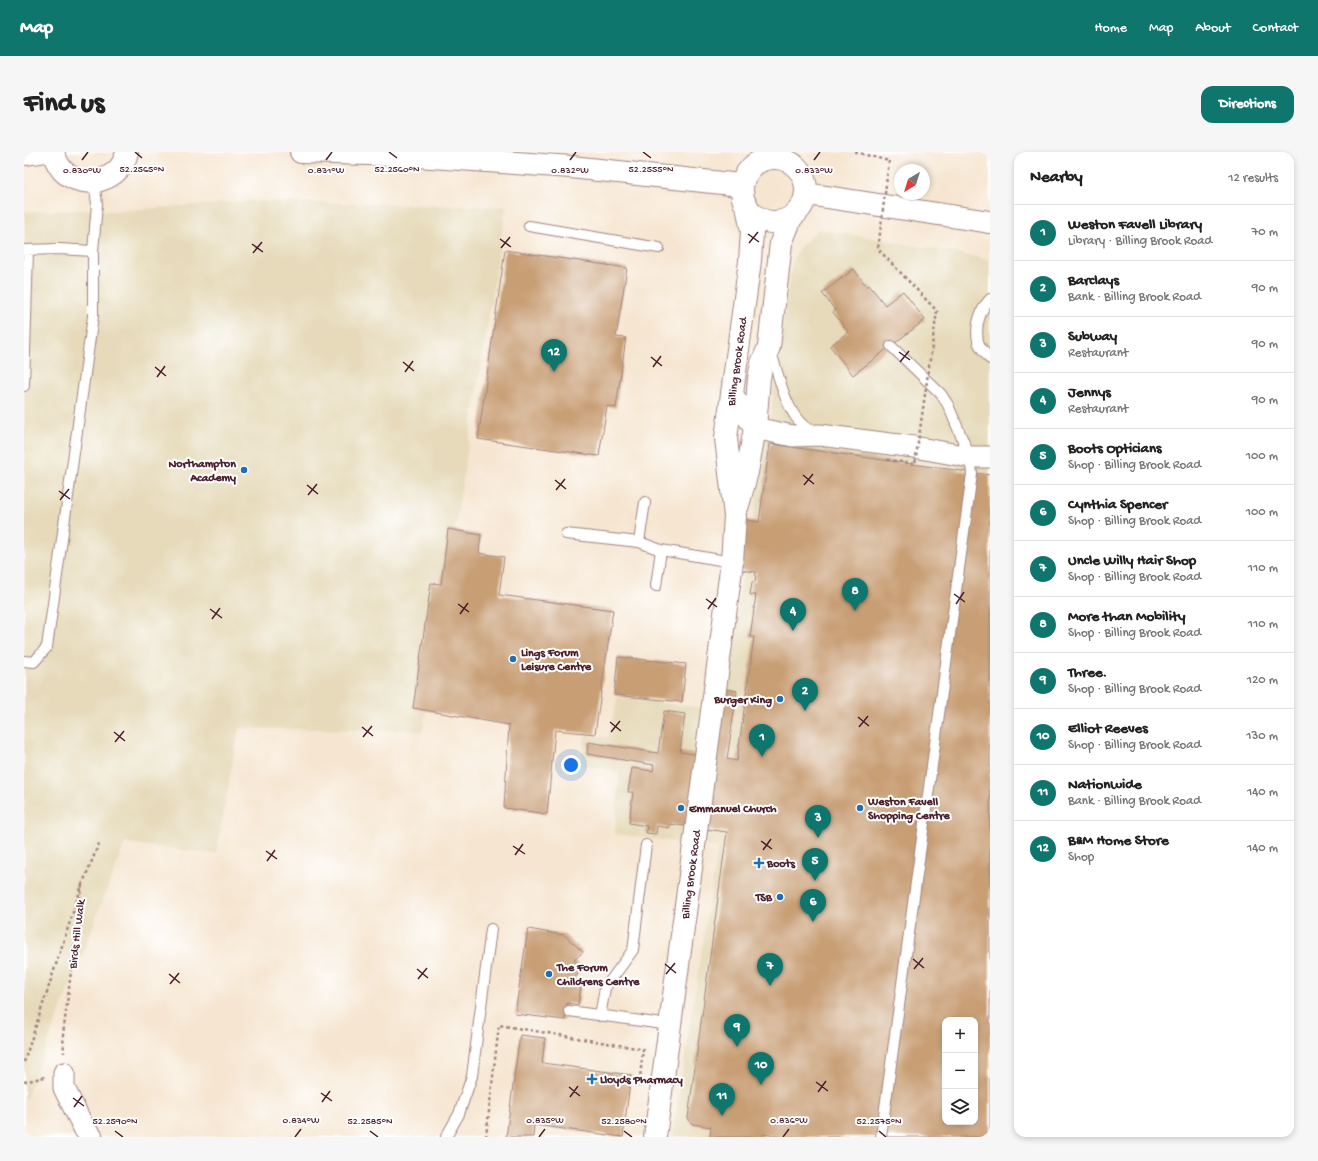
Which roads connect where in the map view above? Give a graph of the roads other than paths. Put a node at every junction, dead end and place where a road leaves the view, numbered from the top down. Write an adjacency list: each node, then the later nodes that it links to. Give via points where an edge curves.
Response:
1 (40, 152): 5 (street)
2 (53, 152): 7 (street, via 56,162 72,177)
3 (127, 152): 7 (street, via 118,170 107,178)
4 (301, 152): 8 (street, via 426,156 571,167)
5 (24, 154)
6 (777, 155): 8 (street, via 755,163); 9 (street, via 800,170)
7 (94, 182): 16 (lane, via 97,204)
8 (741, 185): 10 (street)
9 (807, 194): 11 (street, via 801,208); 12 (street)
10 (747, 206): 11 (street, via 755,216 766,221 779,222); 22 (street, Billing Brook Road, via 752,240)
11 (791, 218): 19 (street, Billing Brook Road, via 781,243)
12 (990, 222)
13 (529, 226): 14 (lane)
14 (659, 248)
15 (26, 250): 16 (lane); 21 (lane)
16 (93, 251): 33 (lane, via 93,316 47,647 34,662)
17 (990, 300): 20 (lane, via 985,304 978,321 978,342)
18 (891, 346): 25 (lane, via 940,394)
19 (769, 347): 23 (street, Billing Brook Road, via 762,364); 24 (lane, via 780,384 793,413 804,426)
20 (990, 359)
21 (24, 386)
22 (732, 394): 23 (street); 27 (street, Billing Brook Road, via 726,438)
23 (755, 428): 24 (street, via 793,436); 27 (street, Billing Brook Road)
24 (820, 435): 25 (street)
25 (980, 457): 43 (lane, via 972,474)
26 (645, 502): 29 (lane)
27 (735, 516): 31 (street, Billing Brook Road)
28 (566, 534): 29 (lane)
29 (640, 542): 30 (lane)
30 (661, 550): 31 (lane); 32 (lane)
31 (732, 562): 38 (street, Billing Brook Road)
32 (656, 586)
33 (24, 661)
34 (646, 844): 37 (lane, via 633,950 605,988)
35 (491, 929): 41 (lane, via 472,1076 459,1114)
36 (569, 1011): 37 (lane)
37 (600, 1016): 38 (lane)
38 (670, 1025): 42 (street, Billing Brook Road)
39 (64, 1073): 40 (street, via 64,1088 85,1130)
40 (92, 1137)
41 (446, 1137)
42 (655, 1137)
43 (881, 1137)

